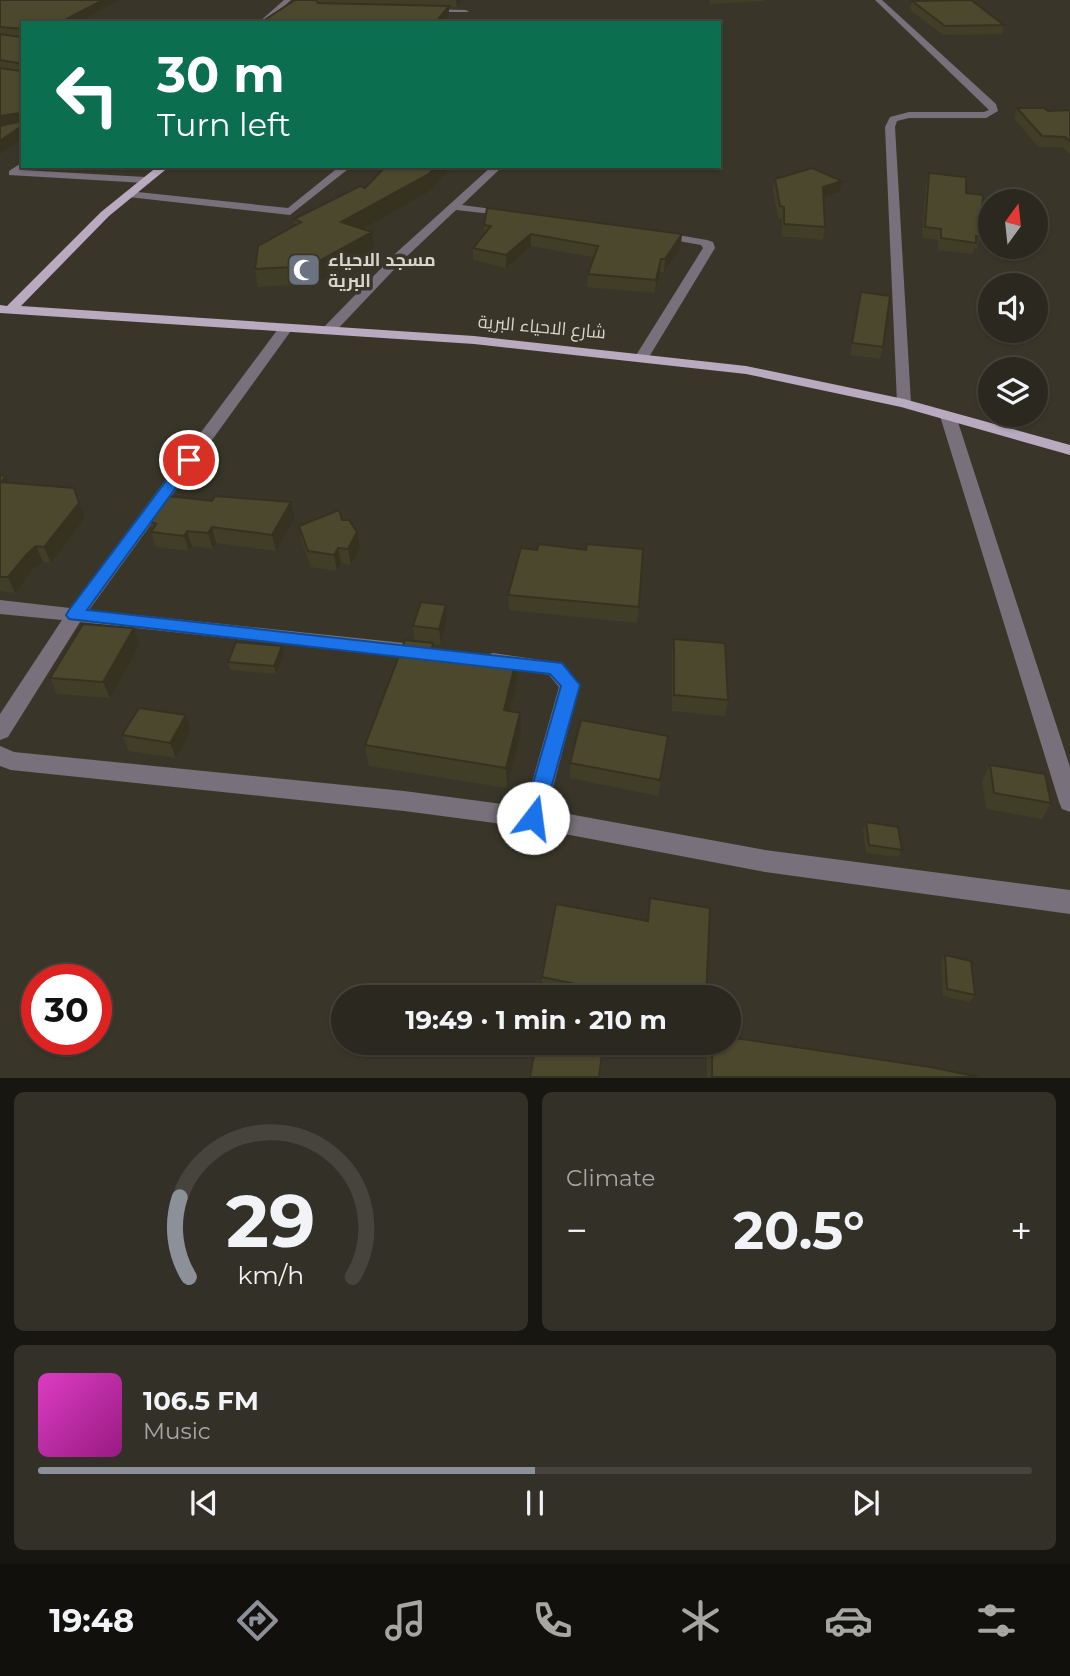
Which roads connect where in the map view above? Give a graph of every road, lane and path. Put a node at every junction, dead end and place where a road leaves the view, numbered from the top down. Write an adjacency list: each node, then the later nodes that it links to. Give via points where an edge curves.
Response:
1 (288, 0): 4 (street)
2 (878, 0): 19 (street, via 994,111 986,115 909,115 893,119 890,127)
3 (414, 10): 5 (street, via 469,8)
4 (263, 21)
5 (460, 21)
6 (21, 167): 10 (street, via 13,173)
7 (161, 168): 10 (main road)
8 (345, 168): 11 (street, via 290,212)
9 (496, 168): 12 (street)
10 (145, 180): 11 (main road)
11 (128, 194): 15 (main road)
12 (455, 207): 13 (street); 17 (street)
13 (524, 216)
14 (648, 233): 18 (street, via 703,242 709,248)
15 (5, 309): 16 (main road, شارع الاحياء البرية)
16 (286, 328): 17 (main road, شارع الاحياء البرية); 23 (street)
17 (328, 331): 18 (main road, شارع الاحياء البرية)
18 (642, 357): 19 (main road, شارع الاحياء البرية, via 746,370)
19 (904, 404): 20 (main road, شارع الاحياء البرية)
20 (948, 416): 21 (main road, شارع الاحياء البرية); 28 (street)
21 (1070, 450)
22 (0, 607): 23 (street)
23 (75, 615): 24 (street); 26 (street)
24 (443, 654)
25 (469, 657): 29 (street, via 555,668 570,685)
26 (0, 731)
27 (0, 755): 29 (street, via 11,761)
28 (1070, 802)
29 (533, 818): 30 (street, via 765,861)
30 (1070, 902)

